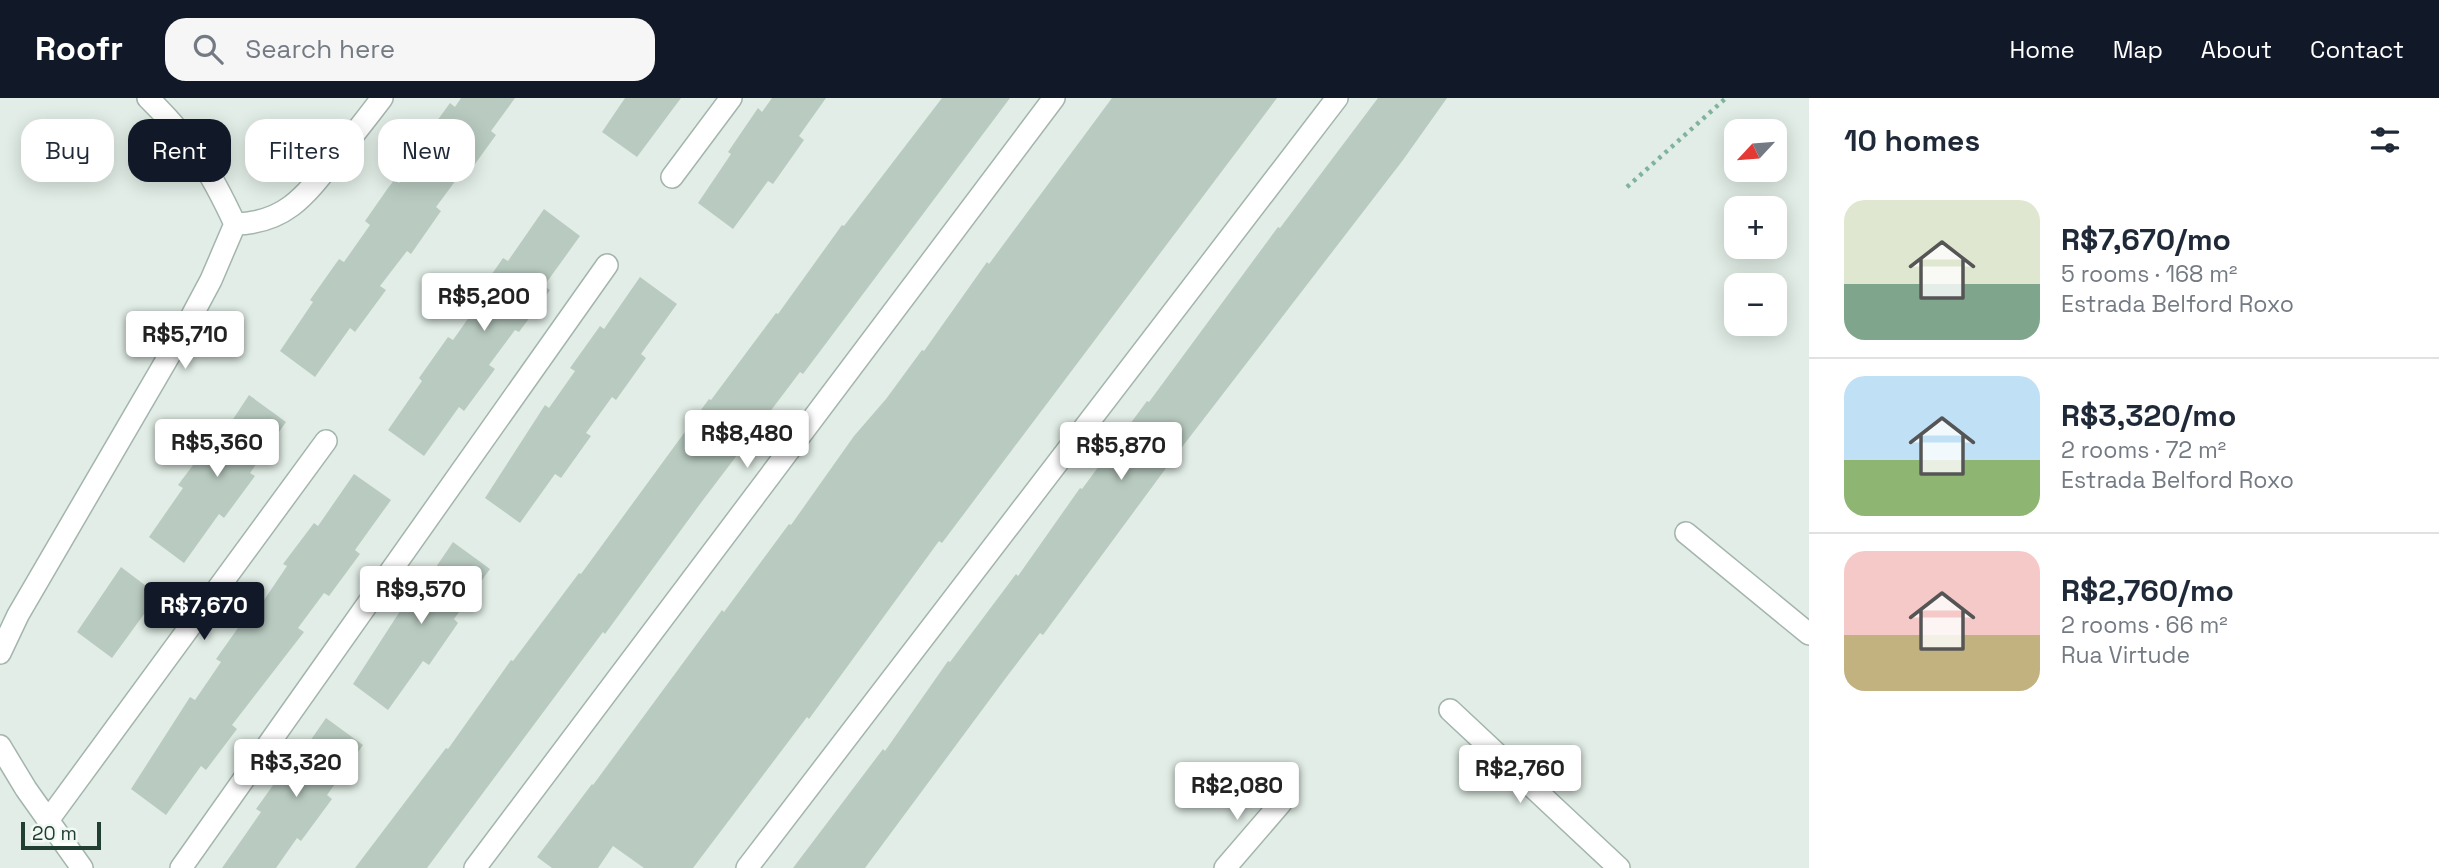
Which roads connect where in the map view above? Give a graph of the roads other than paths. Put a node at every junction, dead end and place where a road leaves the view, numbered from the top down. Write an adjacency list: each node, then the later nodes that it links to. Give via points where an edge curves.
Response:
1 (148, 98): 7 (street, via 178,128 211,173)
2 (382, 98): 7 (street, via 304,198 279,215)
3 (731, 98): 6 (street)
4 (1054, 98): 19 (street)
5 (1337, 98): 20 (street)
6 (672, 177)
7 (235, 224): 12 (street, via 187,325)
8 (607, 265): 18 (street)
9 (326, 441): 16 (street)
10 (1686, 533): 11 (street)
11 (1809, 634)
12 (0, 653)
13 (1450, 710): 22 (street)
14 (2, 756): 16 (street)
15 (1281, 803): 21 (street)
16 (49, 819): 17 (street)
17 (82, 868)
18 (181, 868)
19 (475, 868)
20 (747, 868)
21 (1225, 868)
22 (1619, 868)

